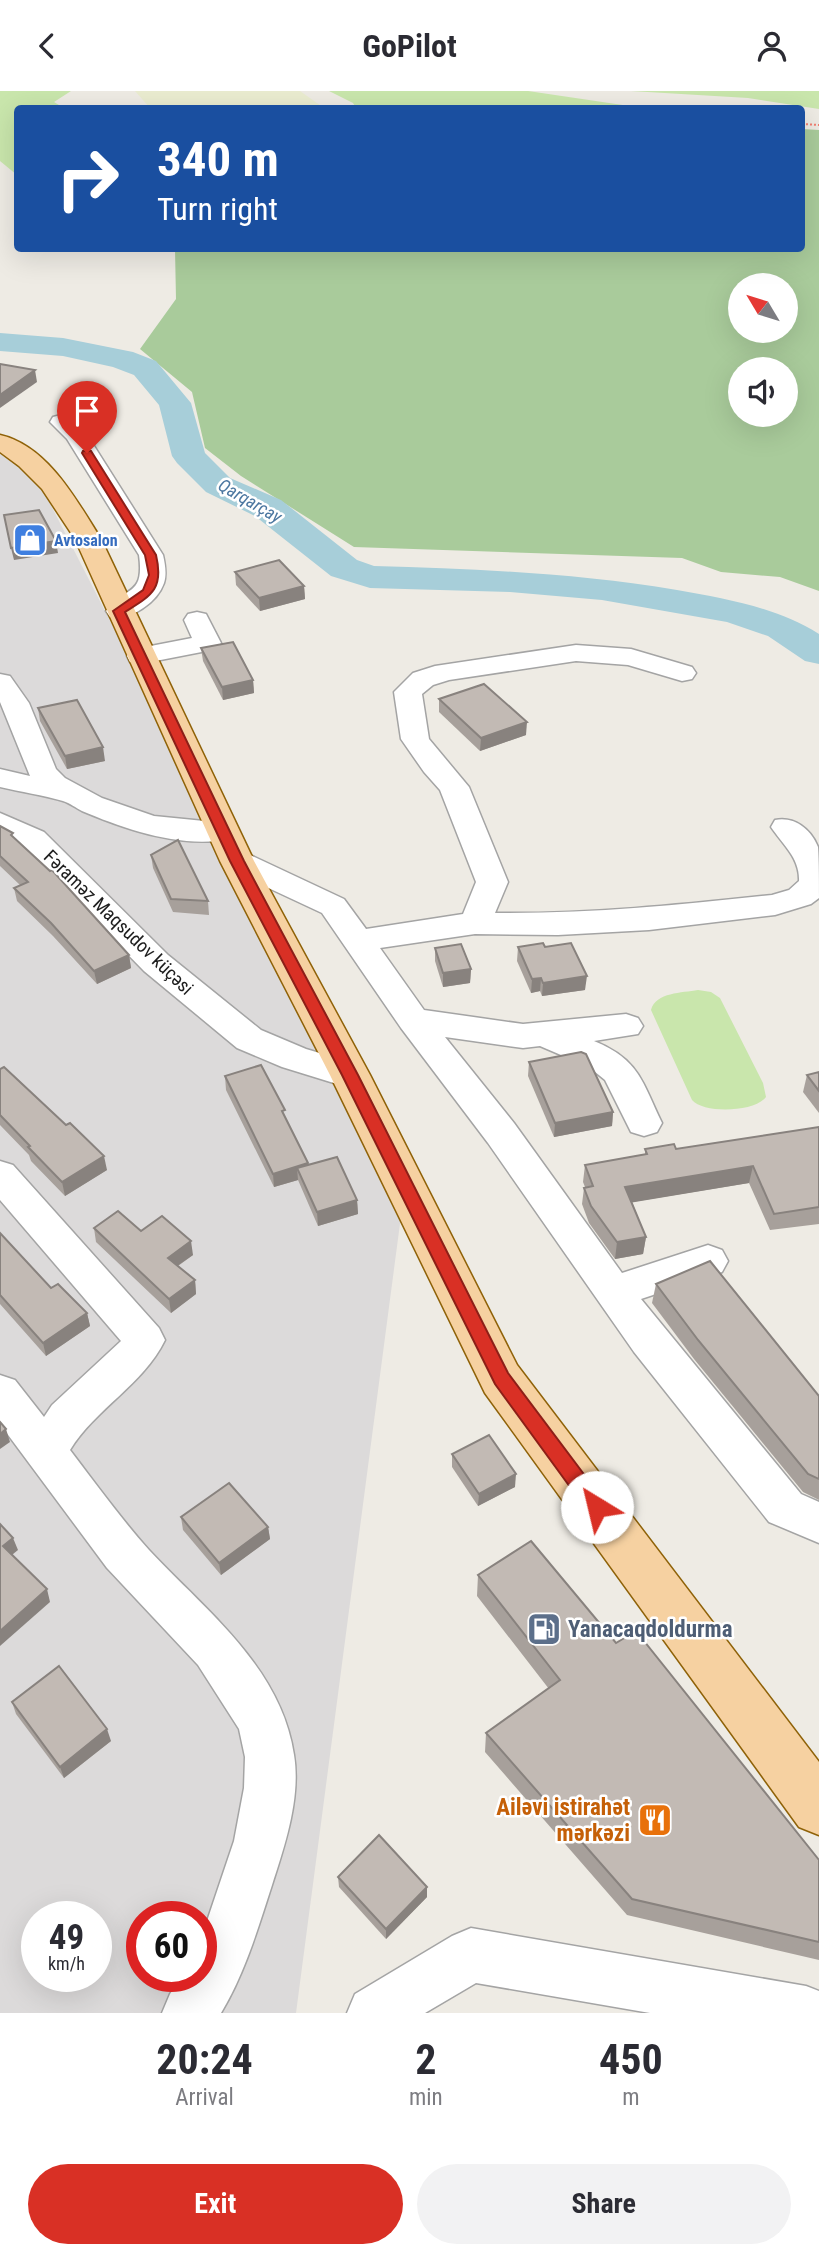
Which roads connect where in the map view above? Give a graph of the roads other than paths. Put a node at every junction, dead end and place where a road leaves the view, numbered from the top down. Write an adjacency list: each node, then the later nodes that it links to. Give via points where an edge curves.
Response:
1 (61, 422): 3 (street, via 76,435 151,555 155,575 148,592)
2 (0, 442): 3 (main road, via 35,465 58,492 88,539)
3 (119, 611): 5 (main road)
4 (197, 620): 5 (street, via 208,643)
5 (140, 656): 12 (main road)
6 (682, 673): 13 (street, via 631,657 576,653 445,672 423,679 408,692 415,739 454,787 492,881)
7 (0, 682): 9 (street, via 15,703 43,773)
8 (0, 778): 9 (street)
9 (69, 794): 12 (street, via 148,824)
10 (0, 822): 18 (street, Fəraməz Maqsudov küçəsi, via 33,839 156,963 249,1039)
11 (786, 827): 13 (street, via 817,873 815,885 800,897 775,905 649,919)
12 (230, 846): 14 (street, via 333,906); 18 (main road)
13 (475, 923): 14 (street)
14 (358, 941): 15 (street)
15 (413, 1020): 17 (street, via 523,1036); 22 (street, via 501,1133)
16 (626, 1026): 17 (street)
17 (544, 1034): 19 (street, via 601,1058 619,1072)
18 (350, 1075): 26 (main road, via 501,1378)
19 (644, 1123)
20 (0, 1175): 24 (street, via 145,1340 68,1418)
21 (708, 1261): 22 (street)
22 (612, 1292): 25 (street, via 785,1508)
23 (0, 1393): 24 (street)
24 (47, 1450): 27 (street, via 124,1554 214,1649 254,1708 270,1757 266,1810 248,1879 226,1945)
25 (819, 1523)
26 (819, 1807)
27 (190, 2013)
28 (374, 2013): 29 (street, via 471,1955)
29 (806, 2013)

